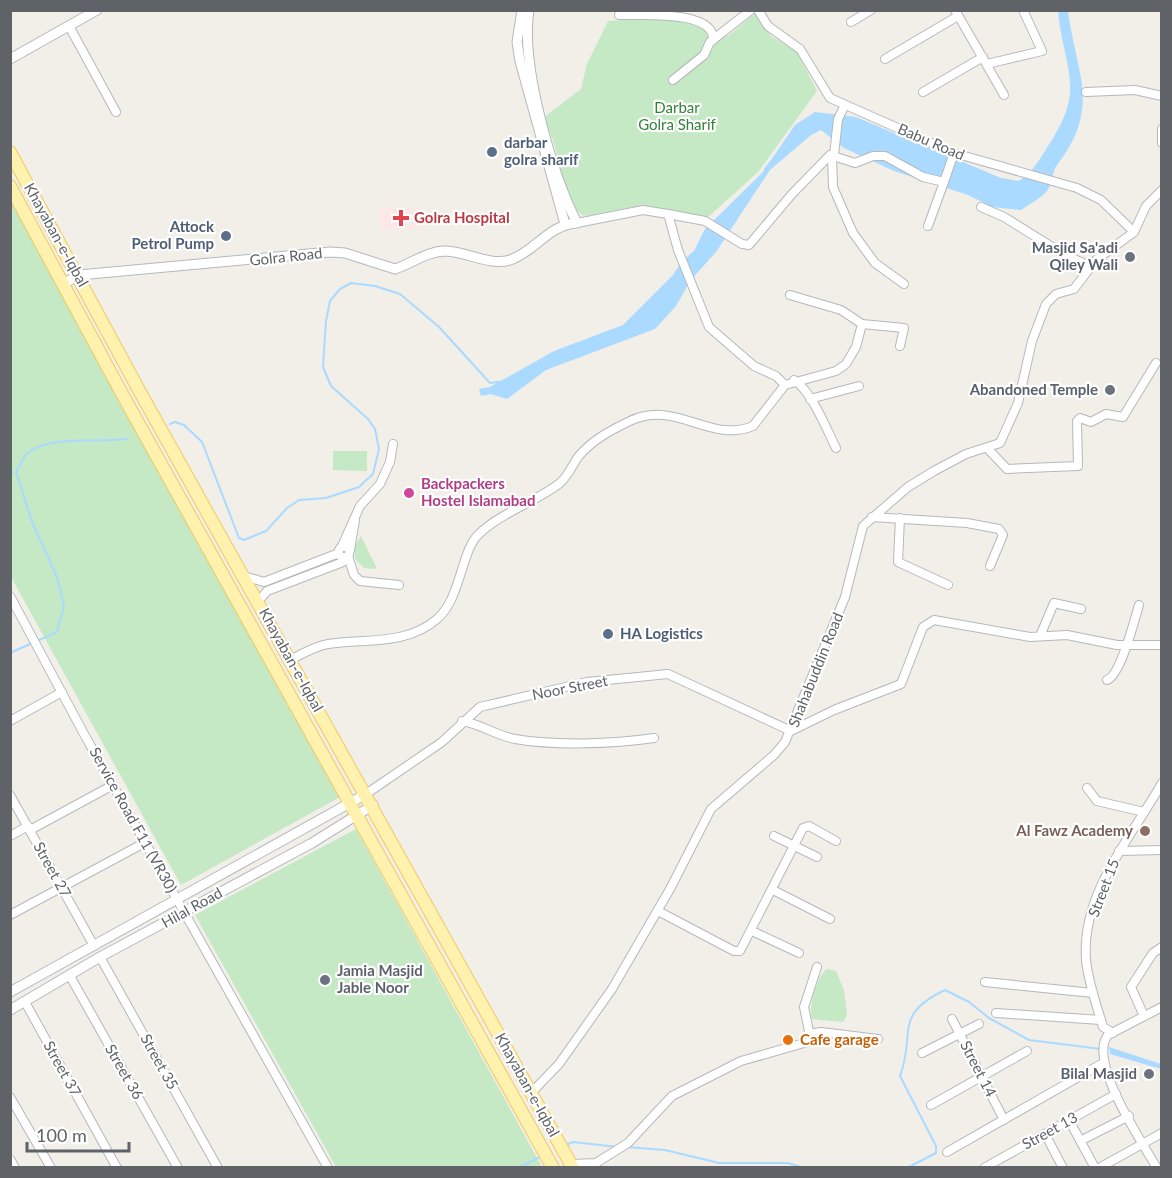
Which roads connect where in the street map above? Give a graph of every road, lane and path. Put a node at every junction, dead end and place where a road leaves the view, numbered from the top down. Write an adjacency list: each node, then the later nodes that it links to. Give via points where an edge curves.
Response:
1 (97, 10): 11 (street)
2 (522, 10): 34 (street, via 517,42 520,61)
3 (530, 10): 33 (street, via 526,44 529,67 564,198)
4 (751, 10): 12 (street)
5 (758, 10): 21 (street, Babu Road, via 768,26 800,49 830,98)
6 (871, 10): 10 (street)
7 (1023, 10): 15 (street, via 1042,51)
8 (956, 13): 14 (street); 15 (street)
9 (619, 15): 12 (street, via 662,15 702,23 711,30)
10 (851, 22)
11 (69, 26): 13 (street); 22 (street)
12 (712, 40): 16 (street, via 704,55)
13 (10, 58)
14 (885, 59)
15 (985, 61): 17 (street); 19 (street)
16 (673, 80)
17 (923, 92)
18 (1086, 92): 20 (street, via 1136,90)
19 (1004, 95)
20 (1161, 96)
21 (845, 105): 26 (street, Babu Road); 27 (street, via 838,119)
22 (116, 112)
23 (1161, 129): 24 (street)
24 (1161, 143)
25 (10, 152): 38 (main road, Khayaban-e-Iqbal)
26 (954, 153): 28 (street); 36 (street, Babu Road, via 1077,188 1101,200)
27 (833, 155): 28 (street, via 855,163 885,156 923,177); 32 (street, via 825,158 751,244 742,244 705,221); 40 (street, via 832,182 854,233 875,263)
28 (945, 179): 35 (street)
29 (10, 186): 39 (main road, Khayaban-e-Iqbal)
30 (1161, 190): 36 (street, via 1146,206)
31 (981, 207): 37 (street)
32 (668, 214): 33 (street, via 642,210); 46 (street, via 702,314 717,337)
33 (577, 223): 34 (street, Golra Road)
34 (565, 224): 38 (street, Golra Road, via 519,256 500,261 448,251 395,269 330,252)
35 (928, 226)
36 (1134, 232): 37 (street)
37 (1090, 266): 51 (street, via 1074,289 1056,294 1046,304 1012,420 1000,443)
38 (79, 275): 39 (street, Golra Road); 54 (main road, Khayaban-e-Iqbal)
39 (63, 284): 56 (main road, Khayaban-e-Iqbal)
40 (904, 284)
41 (790, 295): 42 (street, via 841,310)
42 (862, 324): 43 (street, via 904,328); 45 (street, via 856,347 843,367)
43 (900, 346)
44 (1156, 363): 51 (street, via 1123,417 1106,414 1091,422 1080,418 1077,421 1078,466 1007,469)
45 (794, 380): 46 (street); 48 (street)
46 (785, 385): 68 (street, via 753,426 746,429 713,428 654,412 610,430 591,444 559,483 478,534 450,602 438,619 390,640 325,644)
47 (859, 386): 48 (street)
48 (810, 399): 50 (street)
49 (393, 444): 55 (street, via 390,462 380,484 362,504)
50 (836, 448)
51 (987, 448): 52 (street, Shahabuddin Road, via 934,471)
52 (872, 517): 53 (street); 74 (street, Shahabuddin Road, via 859,533 845,597)
53 (900, 518): 57 (street, via 999,529 1003,536); 60 (street, via 898,562)
54 (226, 546): 56 (main road); 58 (main road, Khayaban-e-Iqbal)
55 (344, 553): 58 (street, via 264,582); 59 (street, via 360,581); 62 (street, via 343,562 267,591)
56 (212, 555): 69 (main road, Khayaban-e-Iqbal)
57 (990, 566)
58 (243, 575): 62 (main road, Khayaban-e-Iqbal)
59 (399, 585)
60 (948, 585)
61 (10, 596): 71 (street, Service Road F11 (VR30))
62 (258, 602): 68 (main road, Khayaban-e-Iqbal)
63 (1138, 605): 66 (street)
64 (1081, 609): 65 (street, via 1054,603)
65 (1040, 636): 66 (street, via 1067,635); 74 (street, via 934,620 923,627 901,684)
66 (1127, 645): 67 (street); 70 (street, via 1114,676)
67 (1161, 645)
68 (290, 660): 69 (main road); 81 (main road, Khayaban-e-Iqbal)
69 (276, 668): 82 (main road, Khayaban-e-Iqbal)
70 (1107, 680)
71 (62, 692): 72 (street); 77 (street, Service Road F11 (VR30))
72 (10, 721)
73 (462, 721): 74 (street, Noor Street, via 489,704 587,682 668,674); 75 (street, via 513,739 620,743); 81 (street, Noor Street)
74 (791, 731): 98 (street, Shahabuddin Road, via 774,755 711,809)
75 (654, 738)
76 (1161, 783): 80 (street, Street 15)
77 (113, 785): 84 (street); 88 (street, Service Road F11 (VR30))
78 (1087, 788): 83 (street, via 1097,801)
79 (10, 795): 84 (street, Street 27)
80 (1158, 796): 83 (street, Street 15)
81 (370, 800): 82 (street, Hilal Road); 93 (main road, Khayaban-e-Iqbal)
82 (355, 810): 94 (main road, Khayaban-e-Iqbal); 97 (street, Hilal Road); 99 (street, Hilal Road)
83 (1144, 812): 91 (street, Street 15)
84 (29, 828): 85 (street); 95 (street, Street 27)
85 (10, 836)
86 (774, 836): 89 (street)
87 (836, 841): 89 (street, via 806,826)
88 (146, 842): 95 (street); 97 (street, Service Road F11 (VR30))
89 (793, 846): 92 (street); 96 (street)
90 (1161, 850): 91 (street)
91 (1119, 851): 111 (street, Street 15, via 1098,896 1089,928 1086,958)
92 (817, 857)
93 (411, 876): 94 (main road); 128 (main road, Khayaban-e-Iqbal)
94 (396, 884): 131 (main road, Khayaban-e-Iqbal)
95 (61, 887): 100 (street); 103 (street, Street 27)
96 (773, 890): 101 (street); 102 (street)
97 (178, 900): 99 (street, Service Road F11 (VR30)); 103 (street, Hilal Road)
98 (658, 910): 102 (street, via 734,951 740,951); 128 (street, Shahabuddin Road, via 595,1015)
99 (184, 913): 106 (street, Hilal Road); 149 (street, Service Road F11 (VR30))
100 (10, 915)
101 (830, 920)
102 (752, 931): 105 (street)
103 (94, 946): 110 (street, Hilal Road)
104 (1161, 947): 116 (street, via 1131,987)
105 (799, 953)
106 (100, 957): 108 (street, Hilal Road); 148 (street, Street 35)
107 (818, 967): 121 (street, via 804,1007)
108 (70, 976): 112 (street, Hilal Road); 147 (street, Street 36)
109 (985, 982): 111 (street)
110 (12, 989)
111 (1093, 993): 118 (street, Street 15)
112 (26, 1002): 114 (street, Hilal Road); 146 (street, Street 37)
113 (1161, 1007): 116 (street)
114 (10, 1010)
115 (996, 1013): 118 (street)
116 (1144, 1016): 120 (street)
117 (952, 1019): 122 (street, Street 14)
118 (1101, 1020): 120 (street, Street 15, via 1105,1029)
119 (979, 1024): 122 (street)
120 (1113, 1033): 126 (street, via 1106,1037)
121 (809, 1034): 123 (street); 143 (street, via 811,1041 741,1061 672,1096 628,1143 597,1163)
122 (960, 1034): 125 (street); 127 (street, Street 14)
123 (878, 1039)
124 (1027, 1051): 127 (street)
125 (922, 1053)
126 (1103, 1063): 129 (street); 134 (street)
127 (982, 1076): 132 (street); 134 (street, Street 14)
128 (531, 1093): 131 (main road); 143 (main road, Khayaban-e-Iqbal)
129 (1116, 1094): 133 (street); 135 (street, Street 13)
130 (10, 1097): 145 (street)
131 (517, 1102): 142 (main road, Khayaban-e-Iqbal)
132 (931, 1105)
133 (1129, 1116): 138 (street); 139 (street)
134 (1004, 1120): 140 (street)
135 (1069, 1120): 137 (street, Street 13); 138 (street)
136 (1161, 1133): 139 (street)
137 (1045, 1134): 150 (street, Street 13); 151 (street)
138 (1080, 1141): 152 (street)
139 (1143, 1143): 152 (street); 153 (street)
140 (947, 1152)
141 (10, 1159): 144 (street)
142 (551, 1165)
143 (573, 1166)
144 (15, 1167)
145 (51, 1167)
146 (117, 1167)
147 (178, 1167)
148 (218, 1167)
149 (328, 1167)
150 (984, 1167)
151 (1063, 1167)
152 (1097, 1167)
153 (1157, 1167)

